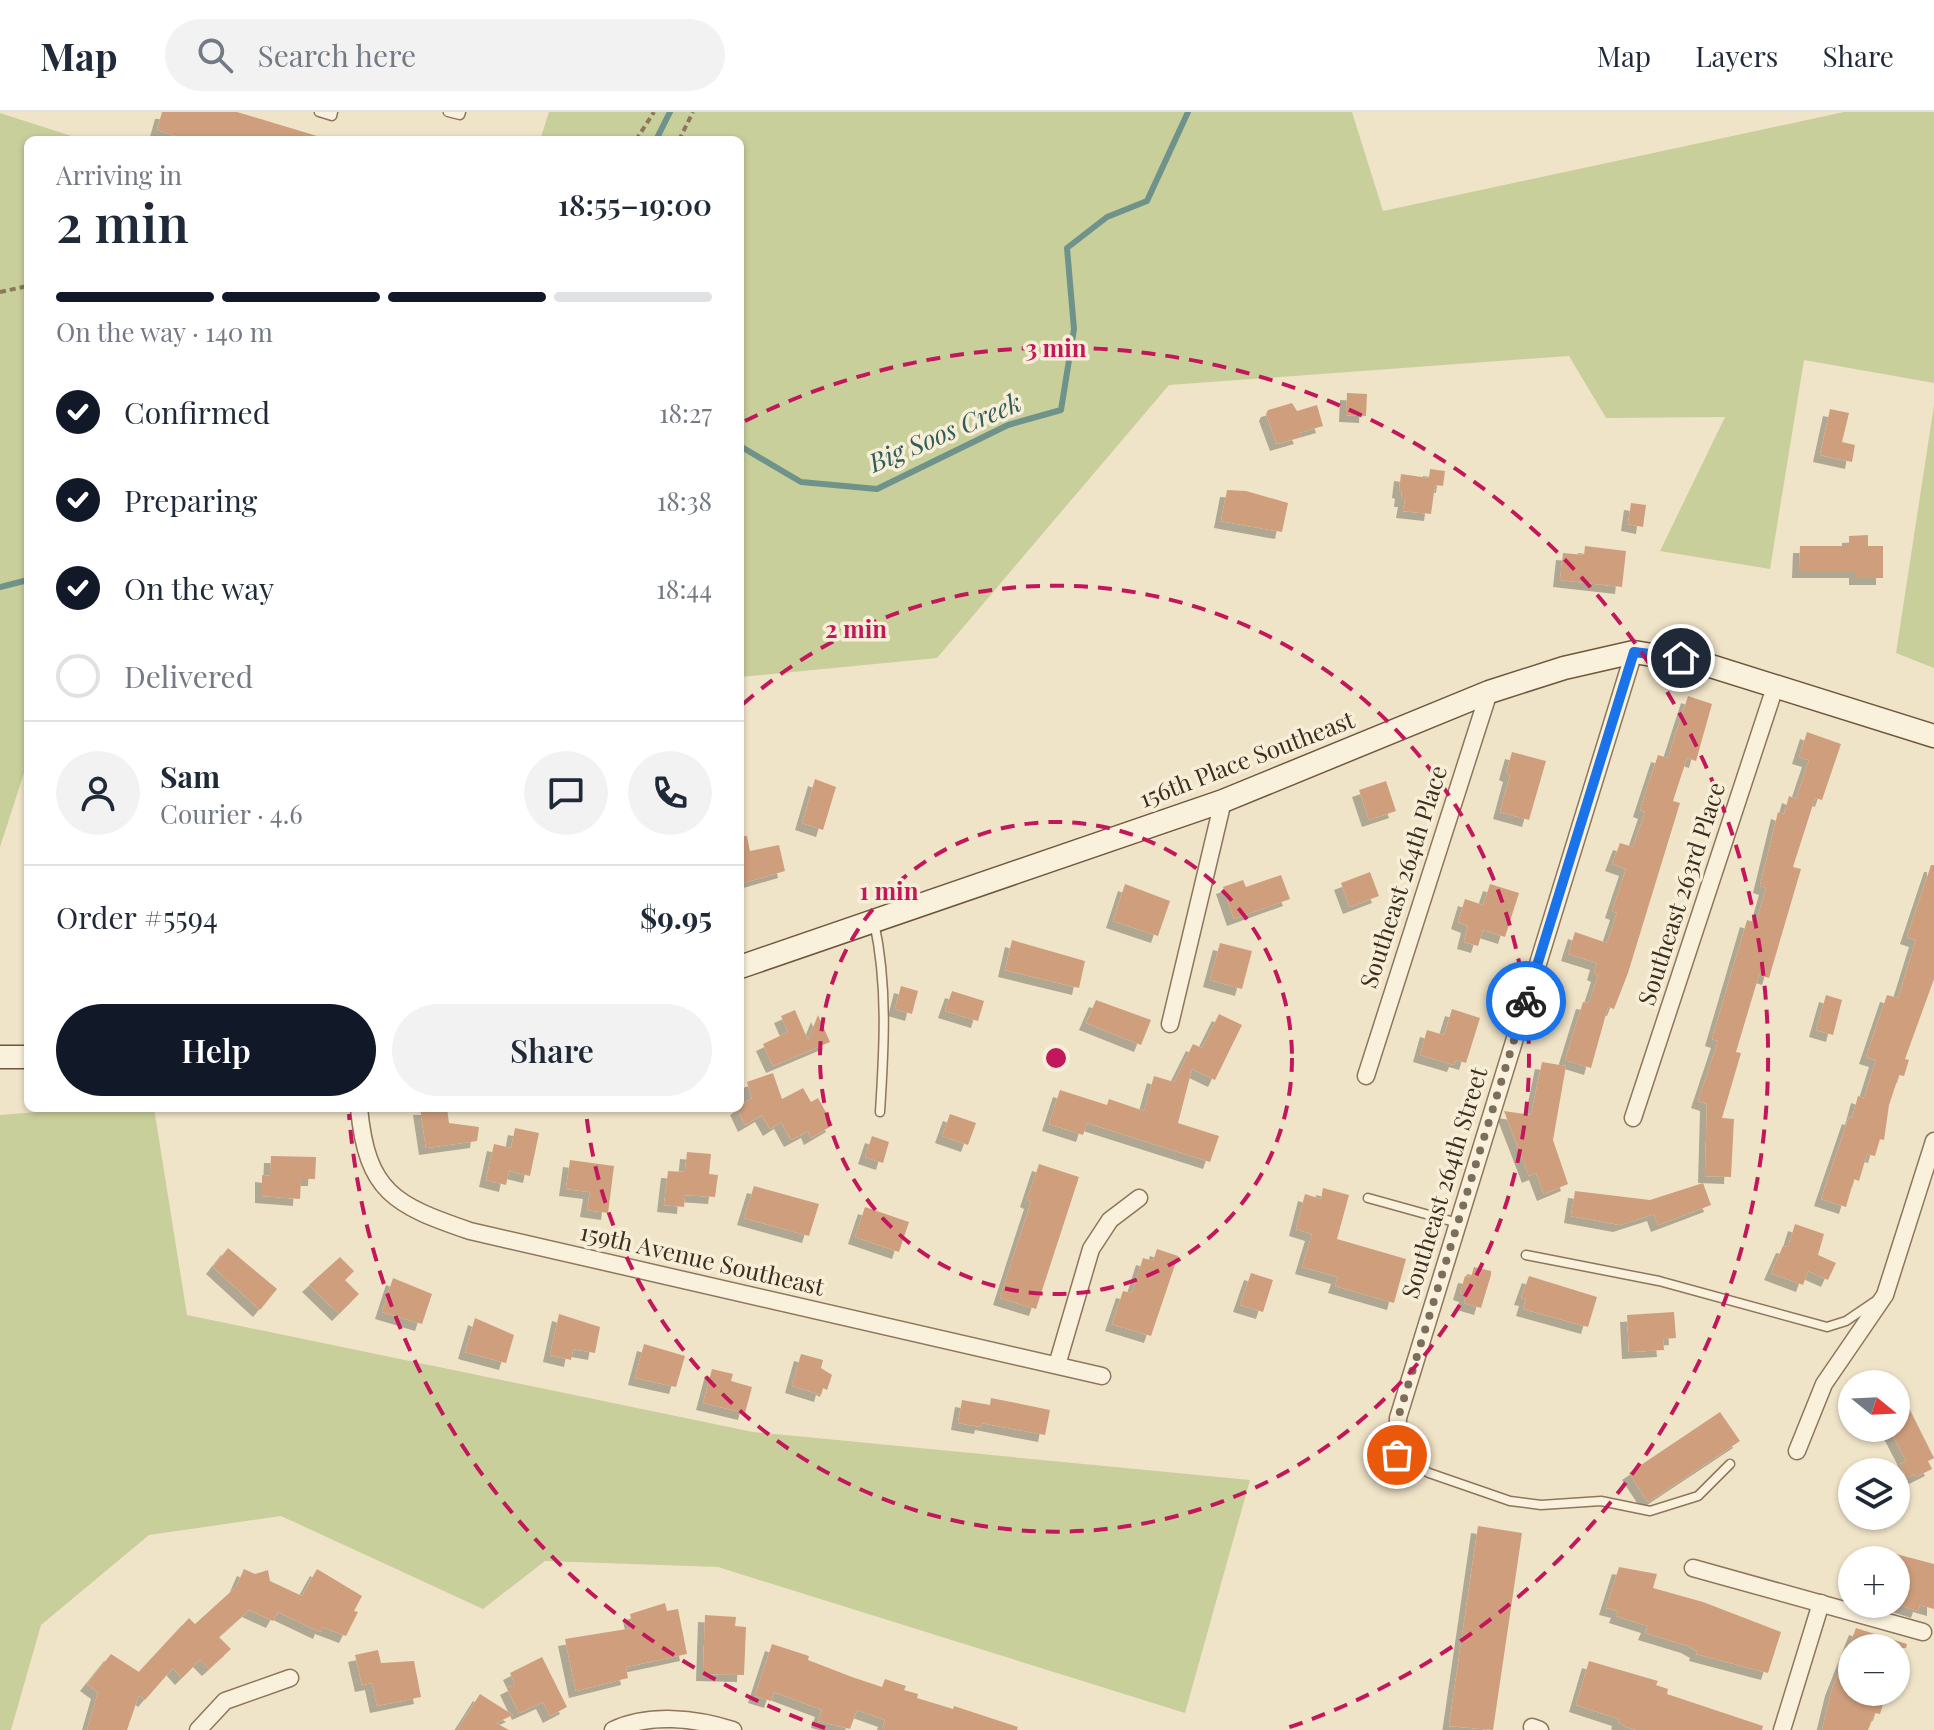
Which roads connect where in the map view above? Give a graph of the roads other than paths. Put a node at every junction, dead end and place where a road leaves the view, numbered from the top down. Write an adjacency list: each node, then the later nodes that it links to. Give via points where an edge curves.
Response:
1 (319, 112): 2 (lane)
2 (333, 112)
3 (448, 112): 4 (lane)
4 (461, 112)
5 (1634, 652): 6 (street, 156th Place Southeast); 7 (street, 156th Place Southeast); 22 (street, Southeast 264th Street)
6 (1776, 684): 8 (street, 156th Place Southeast); 18 (street, Southeast 263rd Place)
7 (1489, 692): 9 (street, 156th Place Southeast); 15 (street, Southeast 264th Place)
8 (1934, 736)
9 (1223, 801): 10 (street, 156th Place Southeast); 12 (street)
10 (874, 921): 11 (street, 156th Place Southeast); 17 (lane, via 883,995)
11 (744, 966)
12 (1170, 1024)
13 (0, 1057): 14 (street)
14 (24, 1057)
15 (1366, 1076)
16 (359, 1112): 25 (street, 159th Avenue Southeast, via 362,1142 380,1182 434,1219)
17 (880, 1112)
18 (1633, 1118)
19 (1934, 1141): 24 (street)
20 (1139, 1198): 25 (street, via 1110,1220 1091,1249)
21 (1368, 1198): 22 (lane)
22 (1458, 1223): 28 (street, Southeast 264th Street, via 1398,1418)
23 (1526, 1255): 24 (lane, via 1659,1281 1827,1327)
24 (1885, 1295): 27 (street, via 1824,1384)
25 (1057, 1365): 26 (street, 159th Avenue Southeast)
26 (1102, 1376)
27 (1797, 1451)
28 (1397, 1455): 29 (lane, via 1429,1473 1510,1501 1601,1501 1650,1511 1698,1496)
29 (1730, 1464)
30 (1693, 1568): 31 (street)
31 (1821, 1603): 32 (street); 37 (street)
32 (1923, 1632)
33 (290, 1678): 34 (street, via 225,1701)
34 (198, 1730)
35 (613, 1730): 36 (street, via 658,1719)
36 (733, 1730)
37 (1782, 1730)

